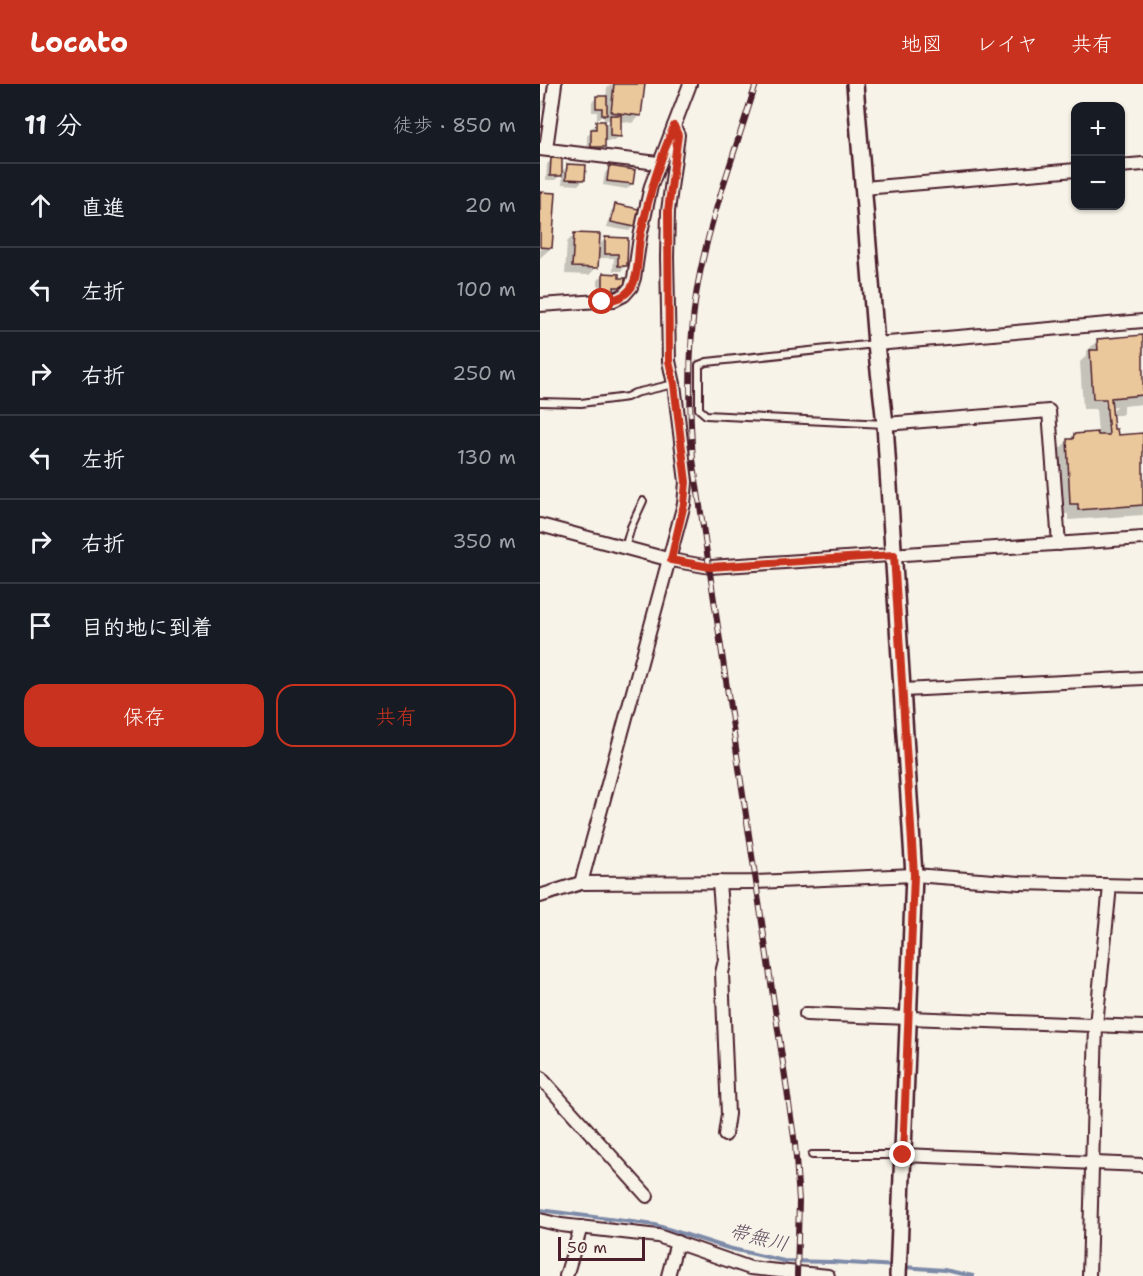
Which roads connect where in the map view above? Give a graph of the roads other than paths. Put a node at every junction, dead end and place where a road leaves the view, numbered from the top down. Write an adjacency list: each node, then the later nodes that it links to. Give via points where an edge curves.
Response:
1 (555, 84): 5 (street)
2 (690, 84): 4 (street)
3 (855, 84): 10 (street)
4 (674, 126): 6 (street); 14 (street, via 678,135 668,211 667,257 669,361)
5 (543, 149): 6 (street)
6 (658, 163): 11 (street, via 631,288 614,300)
7 (1143, 164): 8 (street)
8 (1125, 166)
9 (1071, 170): 10 (street)
10 (864, 188): 13 (street)
11 (540, 305)
12 (1143, 321): 13 (street)
13 (876, 344): 16 (street); 16 (lane, via 707,362 699,366 699,409 706,415)
14 (674, 384): 15 (lane, via 627,397 581,403); 23 (street, via 686,482)
15 (540, 402)
16 (885, 424): 20 (street, via 1049,411); 22 (street)
17 (643, 501): 21 (lane)
18 (540, 525): 21 (street)
19 (1143, 538): 20 (street)
20 (1059, 544): 22 (street)
21 (625, 548): 23 (street)
22 (894, 555): 23 (street, via 710,567); 25 (street)
23 (671, 560): 28 (street)
24 (1143, 678): 25 (street)
25 (903, 690): 26 (street)
26 (914, 875): 27 (street); 29 (street); 33 (street)
27 (720, 882): 28 (street); 37 (street, via 728,1091)
28 (581, 883): 31 (street)
29 (1110, 886): 30 (street); 34 (street)
30 (1143, 886)
31 (540, 896)
32 (806, 1014): 33 (street)
33 (909, 1018): 34 (street); 39 (street)
34 (1096, 1026): 35 (street); 40 (street)
35 (1143, 1027)
36 (540, 1077): 42 (street)
37 (724, 1135)
38 (812, 1155): 39 (lane)
39 (903, 1155): 40 (street); 46 (street)
40 (1092, 1163): 41 (street); 51 (street)
41 (1143, 1165)
42 (647, 1196)
43 (540, 1220): 44 (street)
44 (581, 1227): 45 (street); 48 (street)
45 (677, 1242): 47 (street); 49 (street)
46 (898, 1270)
47 (750, 1272): 50 (street)
48 (566, 1276)
49 (668, 1276)
50 (828, 1276)
51 (1089, 1276)

